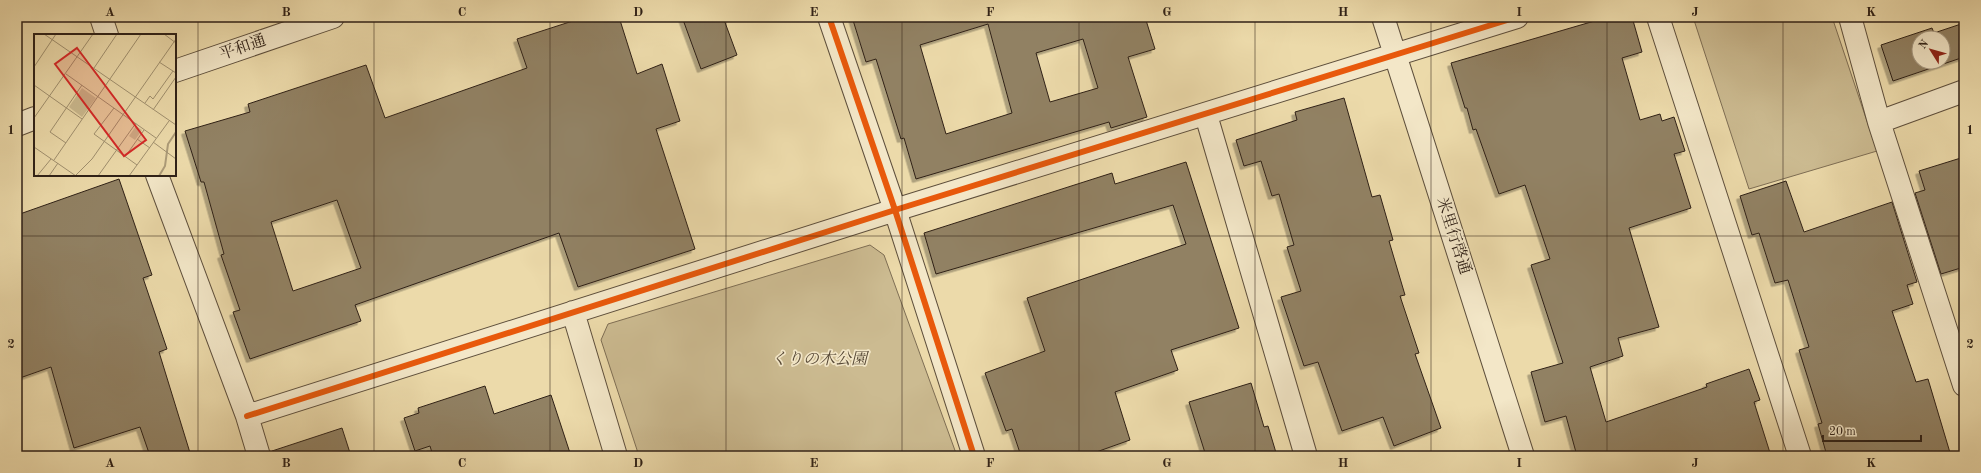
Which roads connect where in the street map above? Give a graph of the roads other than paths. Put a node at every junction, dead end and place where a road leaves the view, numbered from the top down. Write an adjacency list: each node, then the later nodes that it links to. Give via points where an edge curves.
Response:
1 (101, 17): 8 (street)
2 (333, 17): 10 (street, 平和通)
3 (829, 17): 17 (street)
4 (1383, 17): 9 (street, 米里行啓通)
5 (1517, 17): 9 (street)
6 (1658, 17): 26 (street)
7 (1850, 17): 14 (street)
8 (107, 34)
9 (1396, 55): 12 (street); 25 (street, 米里行啓通)
10 (176, 71)
11 (1964, 91): 14 (street)
12 (1206, 115): 17 (street); 24 (street)
13 (34, 118): 15 (street)
14 (1879, 122): 19 (street)
15 (17, 125)
16 (157, 176): 20 (street)
17 (895, 210): 18 (street); 23 (street)
18 (573, 312): 20 (street); 22 (street)
19 (1964, 385)
20 (248, 416): 21 (street)
21 (260, 456)
22 (616, 456)
23 (974, 456)
24 (1306, 456)
25 (1523, 456)
26 (1800, 456)

